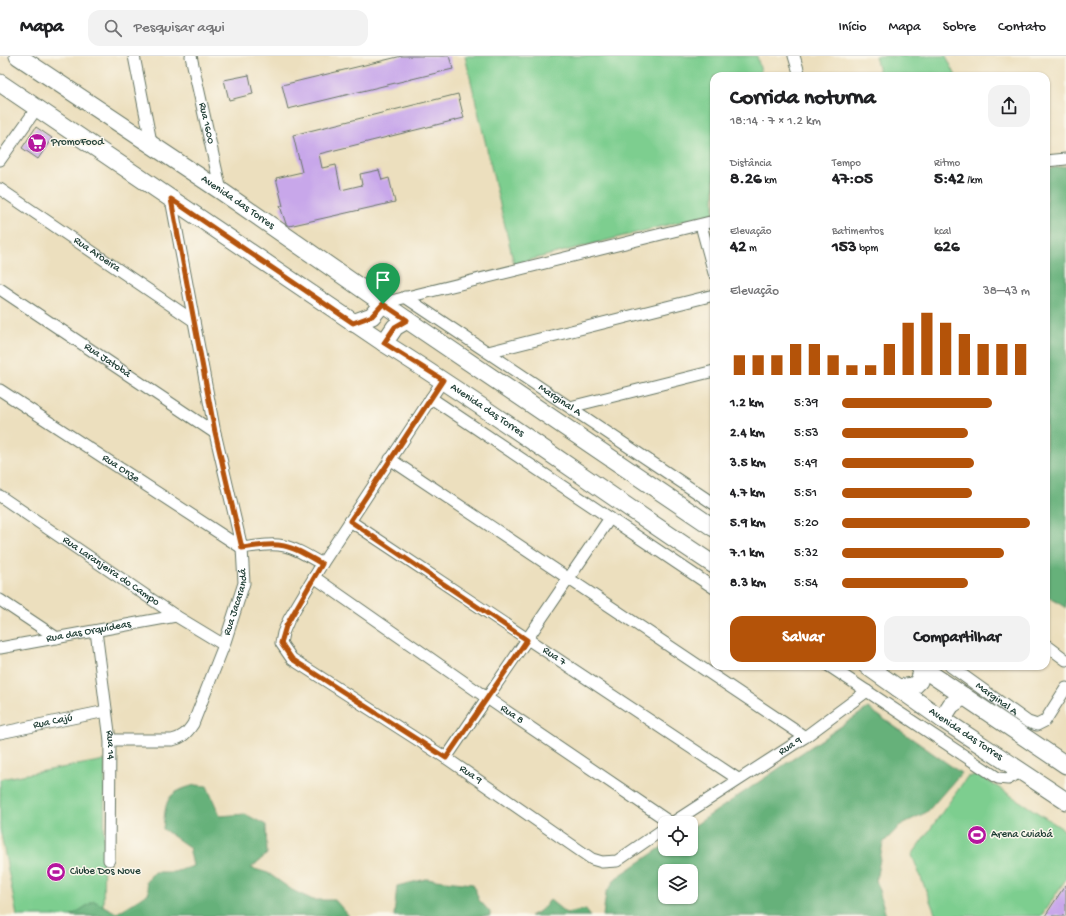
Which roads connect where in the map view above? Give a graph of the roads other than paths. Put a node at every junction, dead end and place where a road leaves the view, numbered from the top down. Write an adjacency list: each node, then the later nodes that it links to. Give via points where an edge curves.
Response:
1 (18, 56): 8 (main road, Avenida das Torres)
2 (134, 56): 8 (street)
3 (192, 56): 13 (street, Rua 1600)
4 (794, 56): 5 (street)
5 (799, 72)
6 (0, 83): 7 (main road, Avenida das Torres)
7 (37, 108): 10 (street); 14 (main road, Avenida das Torres)
8 (152, 147): 13 (main road, Avenida das Torres)
9 (1066, 159): 11 (street)
10 (0, 160)
11 (1050, 161)
12 (0, 189): 23 (street, Rua Aroeira)
13 (221, 192): 21 (main road, Avenida das Torres)
14 (171, 199): 23 (street, Rua Jacarandá); 24 (main road, Avenida das Torres)
15 (710, 222): 16 (street)
16 (701, 225): 17 (street); 20 (street)
17 (710, 258)
18 (0, 289): 32 (street, Rua Jatobá)
19 (710, 296): 26 (street)
20 (405, 297): 21 (street); 26 (street, Marginal A)
21 (383, 304): 22 (main road, Avenida das Torres); 24 (main road, via 372,316)
22 (407, 320): 25 (main road, via 395,327); 38 (main road, Avenida das Torres)
23 (194, 321): 32 (street, Rua Jacarandá)
24 (353, 323): 25 (main road, Avenida das Torres)
25 (384, 343): 28 (main road, Avenida das Torres)
26 (488, 352): 31 (street, Marginal A)
27 (710, 372): 31 (street)
28 (443, 380): 30 (street); 40 (main road, Avenida das Torres)
29 (0, 390): 39 (street, Rua Onze)
30 (431, 398): 33 (street); 36 (street)
31 (570, 407): 35 (street, Marginal A)
32 (215, 432): 39 (street, Rua Jacarandá)
33 (390, 459): 37 (street); 43 (street)
34 (0, 496): 46 (street, Rua Laranjeira do Campo)
35 (710, 500)
36 (610, 518): 43 (street); 44 (street)
37 (350, 521): 41 (street); 49 (street, Rua 7)
38 (710, 525)
39 (242, 548): 41 (street, via 280,544 295,548); 50 (street, Rua Jacarandá, via 244,583)
40 (710, 562)
41 (322, 564): 42 (street)
42 (314, 577): 63 (street, Rua 8); 69 (street, Rua 9, via 286,626 281,643 292,659)
43 (569, 578): 49 (street); 67 (street)
44 (710, 585)
45 (0, 600): 48 (street)
46 (176, 616): 47 (street, Rua das Orquídeas); 50 (street, Rua Laranjeira do Campo)
47 (96, 631): 48 (street, Rua das Orquídeas); 64 (street, Rua 14)
48 (57, 638): 51 (street, Rua das Orquídeas)
49 (527, 640): 63 (street); 72 (street, Rua 7)
50 (224, 645): 68 (street, Rua Jacarandá, via 193,724 180,738)
51 (0, 648)
52 (1050, 648): 53 (street)
53 (1065, 659)
54 (835, 670): 61 (street)
55 (873, 670): 59 (main road, Avenida das Torres)
56 (921, 670): 59 (main road, via 919,681 914,686)
57 (924, 670): 62 (main road)
58 (956, 670): 60 (street, Marginal A, via 1028,722 1037,724 1045,721)
59 (898, 688): 65 (main road, Avenida das Torres)
60 (1066, 688)
61 (867, 691): 67 (street, Rua 9); 71 (street, via 998,778 1008,779)
62 (964, 696): 65 (main road, via 951,705); 70 (main road)
63 (486, 698): 69 (street); 74 (street, Rua 8)
64 (106, 711): 66 (street, Rua Cajú); 68 (street, Rua 14)
65 (942, 719): 71 (main road, Avenida das Torres)
66 (0, 733)
67 (805, 737): 72 (street, Rua 9)
68 (110, 740): 77 (street, Rua 14)
69 (446, 758): 76 (street, Rua 9, via 592,859 602,862 617,861)
70 (1066, 766)
71 (1022, 771): 73 (main road, Avenida das Torres)
72 (738, 779): 75 (street, Rua 9)
73 (1066, 801)
74 (661, 816)
75 (682, 816)
76 (658, 833)
77 (109, 860)

